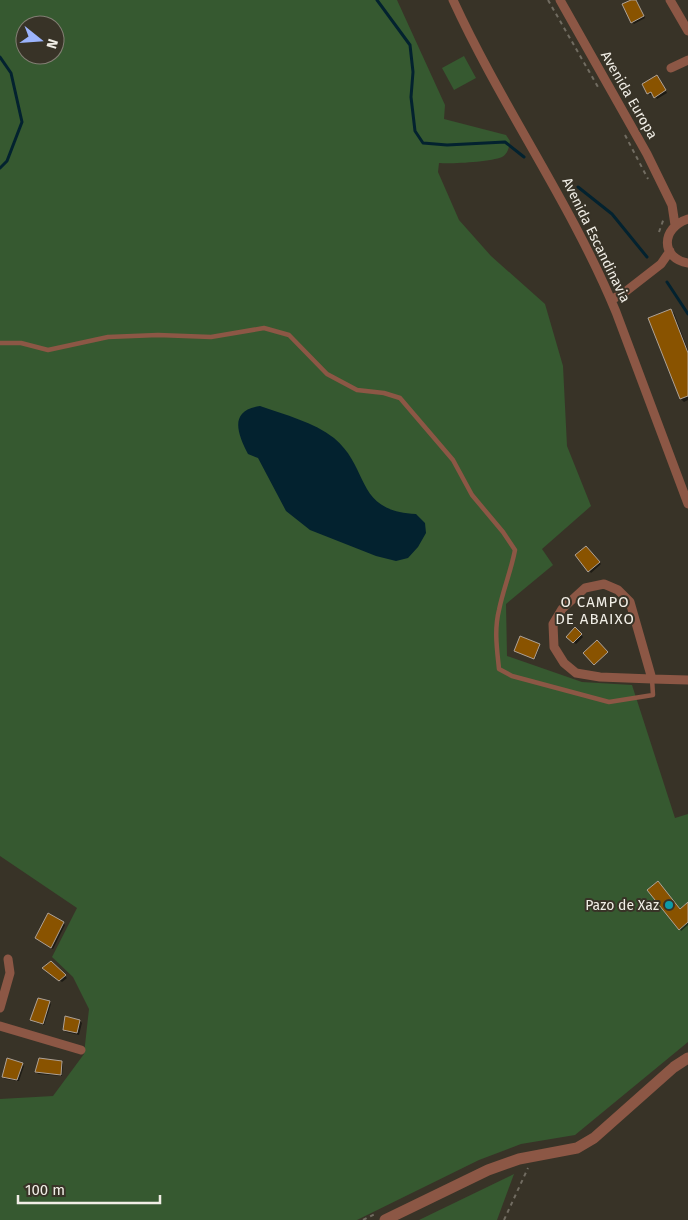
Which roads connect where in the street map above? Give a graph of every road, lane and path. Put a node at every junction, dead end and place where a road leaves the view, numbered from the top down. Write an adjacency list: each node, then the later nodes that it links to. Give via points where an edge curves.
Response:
1 (453, 0): 20 (street, Avenida Escandinavia, via 562,200)
2 (548, 0): 8 (path)
3 (560, 0): 11 (street, Avenida Europa)
4 (670, 0): 5 (street)
5 (688, 31)
6 (688, 60): 7 (street)
7 (671, 68)
8 (599, 89)
9 (622, 129): 10 (path)
10 (651, 184)
11 (672, 206): 13 (street, Avenida Europa); 14 (street, Avenida Europa)
12 (664, 212): 15 (path)
13 (687, 220): 14 (street)
14 (675, 225): 16 (street, via 668,237)
15 (658, 236)
16 (670, 251): 17 (street); 19 (street)
17 (677, 259): 18 (street); 19 (street)
18 (688, 263)
19 (661, 264): 20 (street)
20 (611, 300): 22 (street, Avenida Escandinavia)
21 (0, 343): 23 (lane, via 21,343 48,350 108,337 158,334 211,337 264,328 289,335 327,374 357,390 384,392 400,398 453,460 472,495 515,550 498,612 496,643 500,669 512,676 609,702 653,695)
22 (688, 504)
23 (652, 679): 23 (street, via 576,673 564,663 554,647 553,624 562,609 585,588 604,584 618,590 630,602); 24 (street)
24 (688, 680)
25 (8, 959): 26 (street, via 10,973)
26 (0, 1008)
27 (0, 1026): 28 (street)
28 (81, 1050)
29 (688, 1058): 30 (street, via 594,1138 577,1148)
30 (533, 1155): 31 (street, via 488,1170); 32 (path)
31 (385, 1220)
32 (504, 1220)

